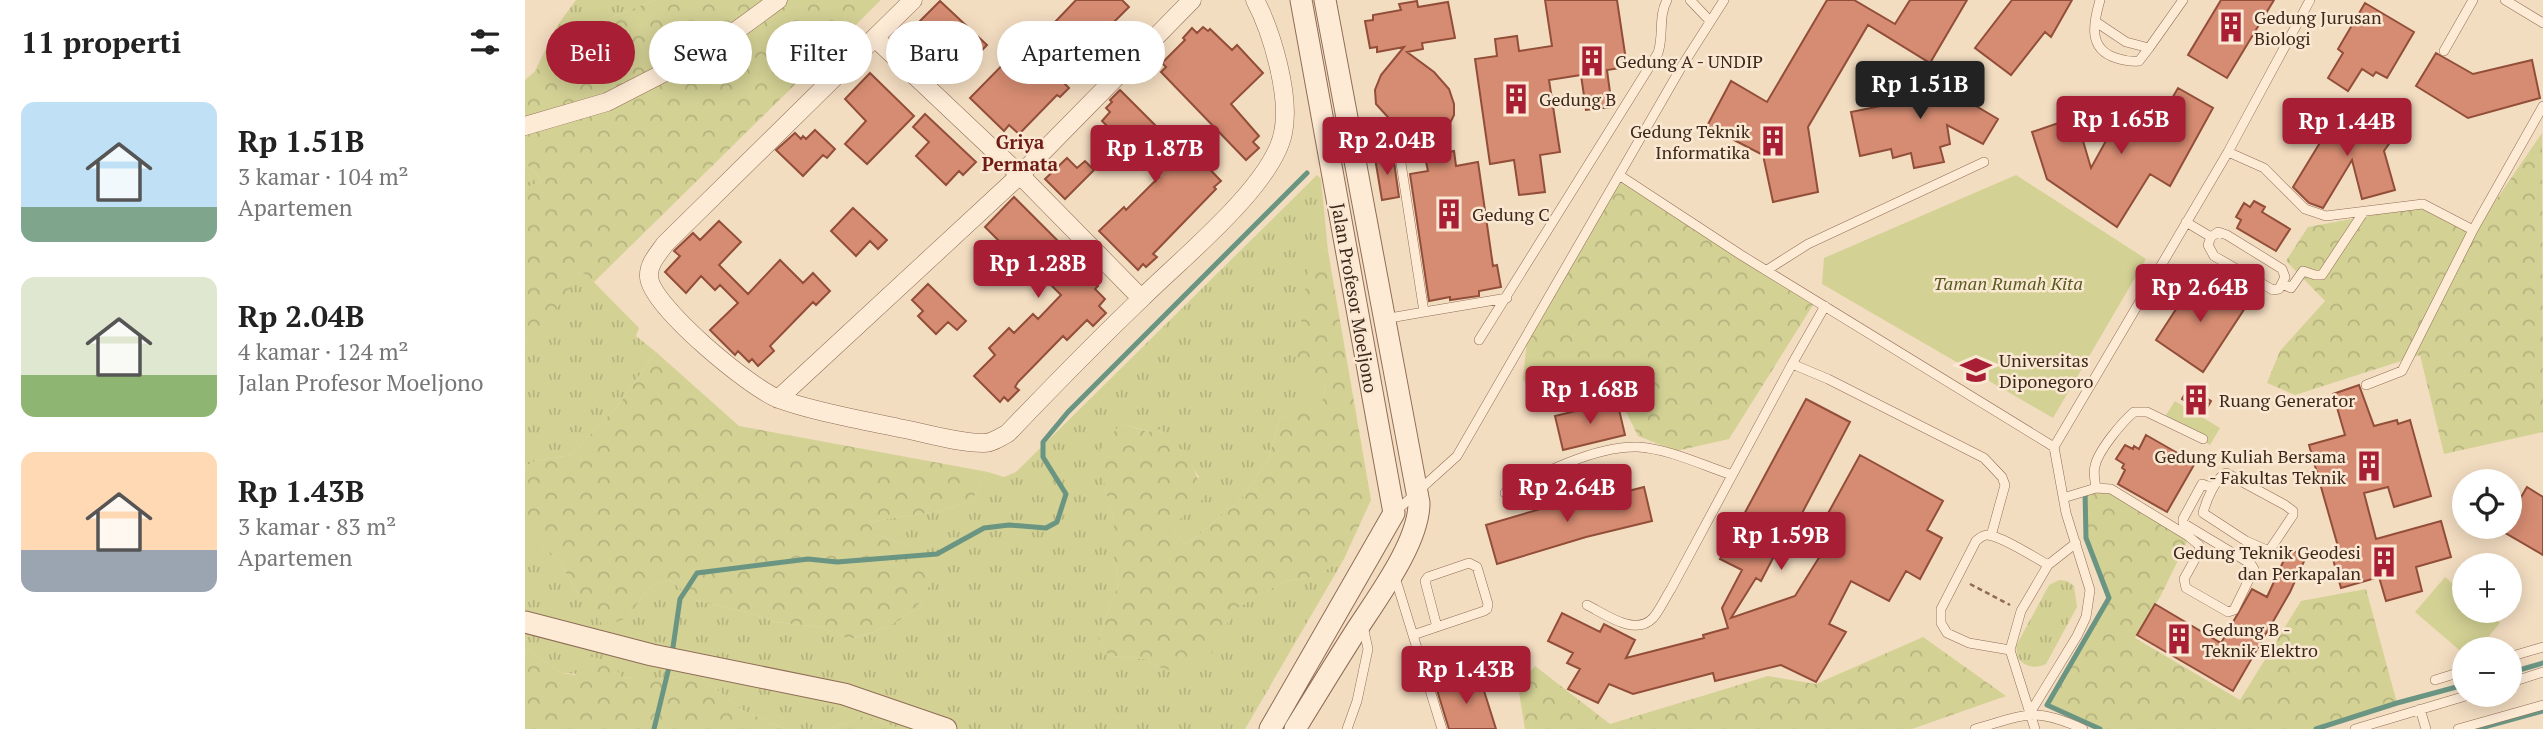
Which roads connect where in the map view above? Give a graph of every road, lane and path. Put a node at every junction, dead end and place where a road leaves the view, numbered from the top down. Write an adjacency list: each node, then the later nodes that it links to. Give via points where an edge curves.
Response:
1 (778, 0): 22 (street, via 715,47 607,102)
2 (913, 0): 18 (street)
3 (1192, 0): 26 (street)
4 (1255, 0): 34 (street, via 1276,57 1285,114 1283,135 1245,199)
5 (1301, 0): 51 (street, Jalan Profesor Moeljono)
6 (1325, 0): 38 (street)
7 (1667, 0): 35 (lane, via 1661,13 1658,53)
8 (1690, 0): 15 (lane)
9 (1724, 0): 15 (lane)
10 (2100, 0): 16 (lane)
11 (2183, 0): 19 (lane)
12 (2311, 0): 24 (lane)
13 (2473, 0): 20 (lane)
14 (2505, 0): 17 (lane)
15 (1710, 21): 27 (lane)
16 (2096, 22): 19 (lane, via 2126,42); 19 (lane, via 2098,48 2103,54 2139,61)
17 (2543, 23)
18 (875, 38): 26 (street); 42 (street, via 652,262 652,290 662,304 730,369)
19 (2149, 48)
20 (2444, 51)
21 (2543, 106): 30 (lane)
22 (525, 126)
23 (1398, 144): 37 (lane)
24 (2228, 152): 28 (lane, via 2264,168 2305,209 2326,216); 29 (lane)
25 (1984, 162): 32 (lane, via 1808,244)
26 (1020, 175): 34 (street); 42 (street)
27 (1619, 175): 32 (lane); 49 (lane, via 1457,456)
28 (2363, 213): 30 (lane, via 2423,204); 33 (lane, via 2322,275 2303,271 2291,288)
29 (2186, 222): 31 (lane); 44 (lane)
30 (2473, 230): 41 (lane, via 2402,371)
31 (2211, 237): 33 (lane, via 2218,232 2227,235 2282,269); 33 (lane, via 2208,245 2214,256 2273,290)
32 (1767, 270): 36 (lane)
33 (2282, 284)
34 (1141, 298): 42 (street, via 1008,433 987,443)
35 (1507, 298): 37 (lane); 39 (lane)
36 (1825, 306): 40 (lane); 44 (lane)
37 (1424, 312): 38 (lane)
38 (1384, 320): 49 (street)
39 (1479, 340)
40 (1792, 364): 45 (lane); 52 (lane, via 1984,458 2005,485)
41 (2366, 384)
42 (778, 399)
43 (2203, 439): 46 (lane, via 2147,412 2134,412 2096,461)
44 (2054, 447): 50 (lane)
45 (1732, 475): 48 (lane, via 1661,452 1621,448 1579,460); 57 (lane, via 1654,617 1628,625)
46 (2096, 488): 47 (lane, via 2111,489 2199,545 2185,585 2228,612 2234,610 2253,567 2183,521 2202,484); 50 (lane)
47 (2213, 488): 47 (lane, via 2204,515 2270,551 2292,510 2226,473)
48 (1505, 493)
49 (1416, 495): 51 (lane); 55 (street, via 1416,525)
50 (2063, 498): 53 (lane)
51 (1394, 513): 76 (street)
52 (1991, 536): 54 (lane); 56 (lane, via 1976,541)
53 (2075, 543): 54 (lane); 73 (lane, via 2090,590 2086,617)
54 (2048, 565): 58 (lane)
55 (1393, 572): 59 (street); 62 (lane)
56 (1958, 577): 58 (path); 64 (lane, via 1941,609 1941,623 1947,632 1969,643)
57 (1587, 605)
58 (2021, 611): 64 (lane)
59 (1362, 621): 77 (street); 78 (lane, via 1368,649)
60 (525, 622): 75 (street, via 652,655 844,694)
61 (1437, 626): 61 (lane, via 1487,609 1474,564 1425,581); 62 (lane)
62 (1413, 635): 79 (lane)
63 (2543, 647): 65 (lane)
64 (2010, 650): 73 (lane)
65 (2522, 653)
66 (2543, 673): 68 (lane)
67 (2452, 675): 69 (lane)
68 (2522, 679)
69 (2435, 680)
70 (2452, 700): 72 (lane)
71 (2543, 705): 86 (lane)
72 (2420, 709): 84 (lane); 85 (lane)
73 (2030, 713): 74 (lane); 80 (lane); 81 (lane)
74 (2067, 722): 82 (lane); 83 (lane)
75 (946, 729)
76 (1270, 729)
77 (1295, 729)
78 (1347, 729)
79 (1442, 729)
80 (1975, 729)
81 (2035, 729)
82 (2058, 729)
83 (2083, 729)
84 (2355, 729)
85 (2427, 729)
86 (2458, 729)

